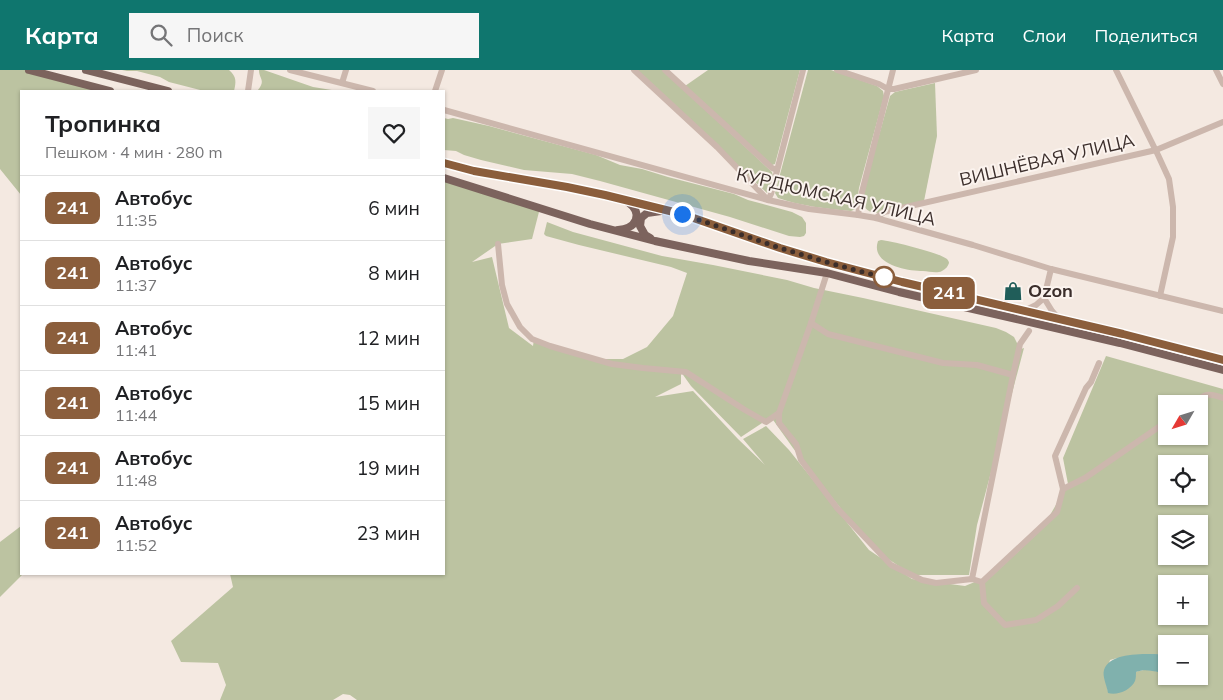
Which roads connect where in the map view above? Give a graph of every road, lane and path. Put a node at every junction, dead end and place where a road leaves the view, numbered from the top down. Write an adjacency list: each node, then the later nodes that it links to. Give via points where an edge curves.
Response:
1 (29, 70): 18 (main road)
2 (86, 70): 19 (main road)
3 (290, 70): 15 (street)
4 (346, 70): 15 (street)
5 (442, 70): 23 (street)
6 (634, 70): 30 (street)
7 (665, 70): 28 (street)
8 (804, 70): 28 (street)
9 (837, 70): 17 (street)
10 (893, 70): 17 (street)
11 (976, 70): 17 (street)
12 (1116, 70): 26 (street)
13 (1216, 70): 16 (street)
14 (250, 74): 20 (street); 21 (street)
15 (342, 83): 22 (street)
16 (1223, 84)
17 (888, 89): 33 (street)
18 (106, 90)
19 (164, 90)
20 (243, 90)
21 (248, 90)
22 (369, 90)
23 (435, 90)
24 (445, 110): 30 (street, КУРДЮМСКАЯ УЛИЦА)
25 (1223, 122): 26 (street, ВИШНЁВАЯ УЛИЦА)
26 (1156, 150): 34 (street, ВИШНЁВАЯ УЛИЦА, via 884,212); 40 (street, via 1169,179 1173,207 1173,237)
27 (445, 163): 31 (main road)
28 (777, 170): 30 (street)
29 (445, 178): 35 (main road)
30 (768, 200): 33 (street, КУРДЮМСКАЯ УЛИЦА)
31 (626, 201): 32 (main road); 35 (main road, via 634,208 636,220 627,229)
32 (662, 210): 36 (main road, via 647,213 640,222 645,235); 42 (main road, via 826,262)
33 (858, 215): 34 (street, КУРДЮМСКАЯ УЛИЦА)
34 (876, 218): 38 (street, КУРДЮМСКАЯ УЛИЦА)
35 (613, 230): 36 (main road)
36 (655, 241): 39 (main road)
37 (498, 244): 53 (street, via 506,304 532,339 612,364 686,372 766,422)
38 (1051, 269): 40 (street, КУРДЮМСКАЯ УЛИЦА); 41 (street)
39 (826, 273): 45 (street); 49 (main road)
40 (1160, 296): 43 (street, КУРДЮМСКАЯ УЛИЦА)
41 (1044, 298): 42 (street); 44 (street)
42 (1024, 311): 44 (main road)
43 (1223, 311)
44 (1059, 319): 47 (main road)
45 (811, 323): 50 (street, via 828,334 943,363 977,365); 53 (street)
46 (1029, 331): 50 (street, via 1020,344)
47 (1223, 360)
48 (1099, 363): 55 (street, via 1055,456)
49 (1223, 370)
50 (1013, 375): 56 (street)
51 (1204, 395): 52 (street)
52 (1223, 398)
53 (779, 413): 56 (street, via 779,423 796,444 801,460 837,508 891,565 936,583)
54 (1158, 428): 55 (street, via 1086,478)
55 (1063, 489): 57 (street, via 1057,512)
56 (972, 579): 57 (street)
57 (982, 582): 58 (street, via 984,603 1005,625 1036,620)
58 (1077, 588)

